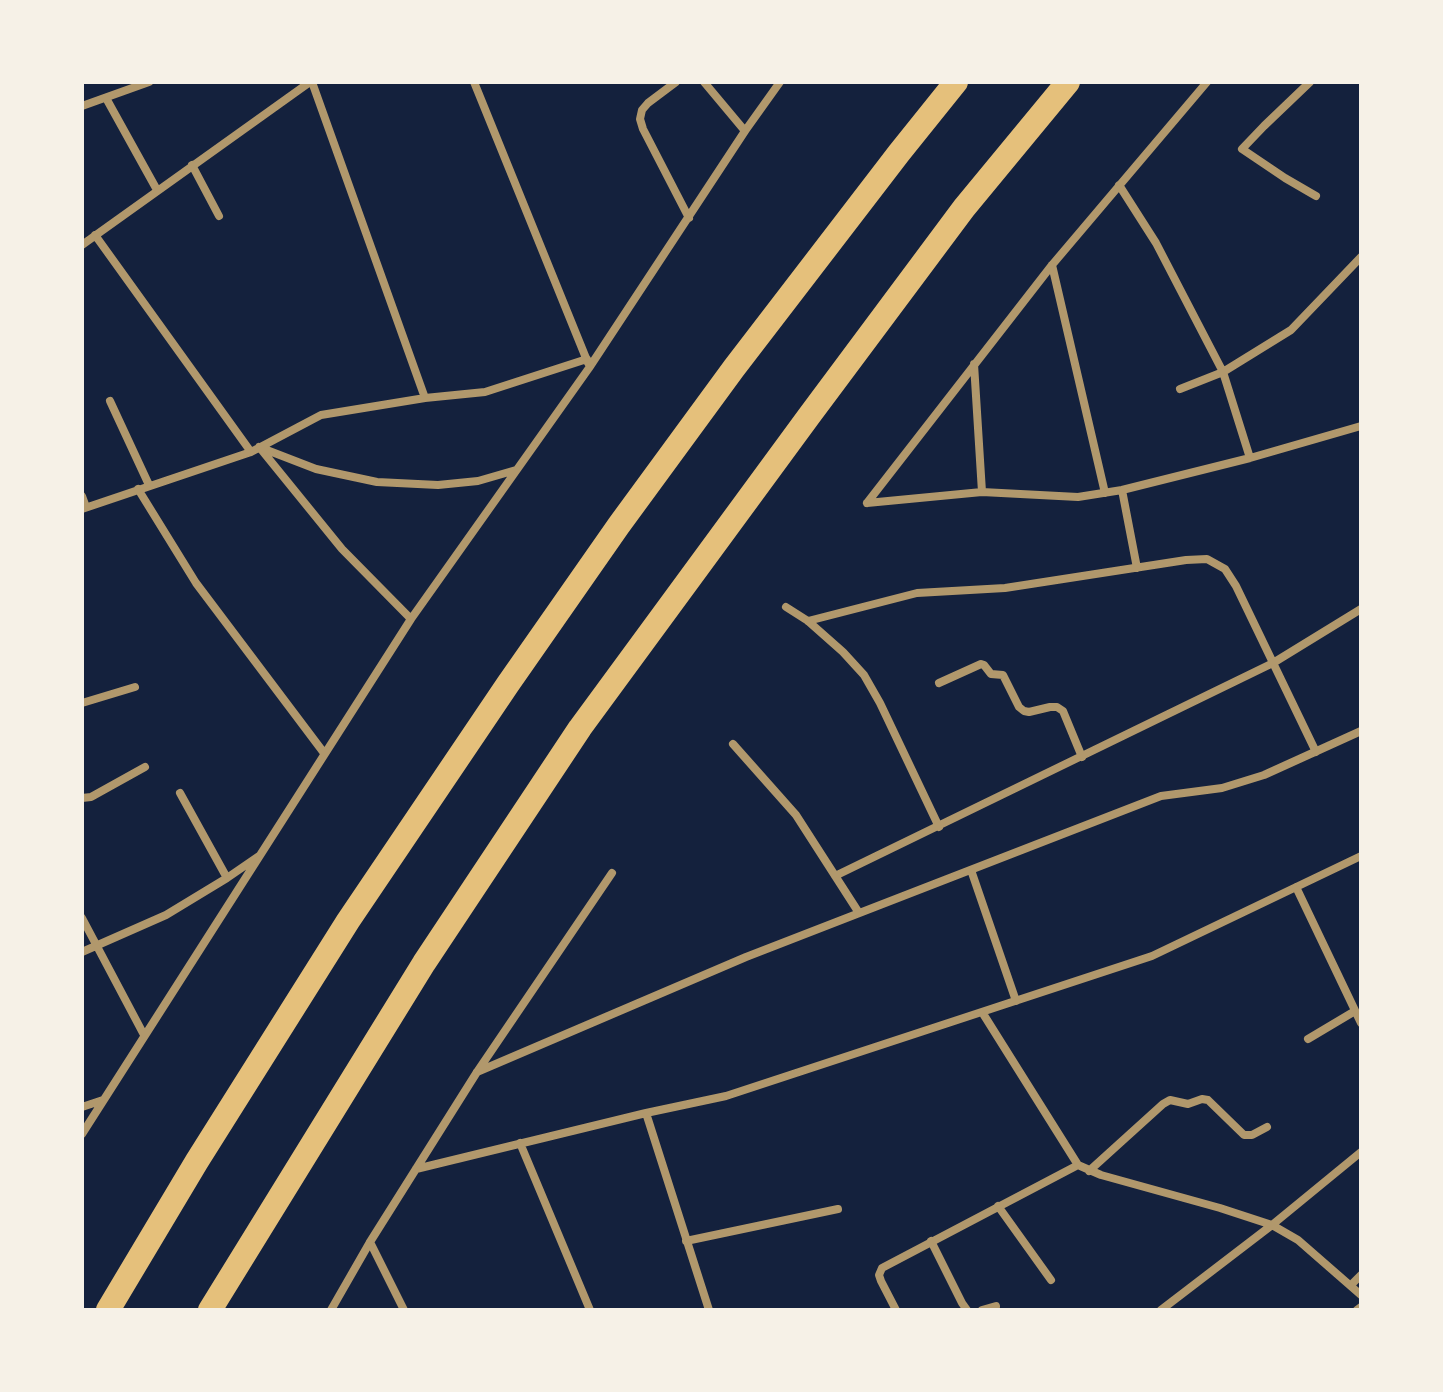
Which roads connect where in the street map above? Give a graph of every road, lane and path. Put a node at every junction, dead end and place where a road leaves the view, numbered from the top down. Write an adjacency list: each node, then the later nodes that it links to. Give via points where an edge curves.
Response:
1 (311, 82): 16 (street); 30 (street)
2 (474, 82): 26 (street)
3 (676, 82): 21 (street, via 648,103 640,119)
4 (704, 82): 15 (street)
5 (780, 82): 15 (street)
6 (956, 82): 100 (highway, via 734,368 508,684 348,921)
7 (1068, 82): 101 (highway, via 964,208 580,728 424,963)
8 (1207, 82): 17 (street)
9 (1295, 82): 12 (street)
10 (1310, 82): 12 (street)
11 (143, 83): 13 (street)
12 (1302, 90): 19 (street, via 1242,149)
13 (106, 98): 14 (street); 18 (street)
14 (82, 106)
15 (745, 131): 21 (street)
16 (192, 165): 18 (street); 20 (street)
17 (1119, 185): 25 (street); 28 (street, via 1156,243)
18 (157, 190): 22 (street)
19 (1316, 196)
20 (219, 216)
21 (689, 218): 26 (street)
22 (95, 235): 23 (street); 33 (street)
23 (82, 245)
24 (1361, 257): 28 (street, via 1291,330)
25 (1052, 265): 27 (street); 40 (street)
26 (588, 363): 30 (street, via 485,392); 35 (street)
27 (974, 364): 39 (street); 39 (street, via 867,503)
28 (1223, 372): 29 (street); 34 (street)
29 (1180, 389)
30 (425, 398): 33 (street, via 321,415)
31 (110, 401): 36 (street)
32 (1361, 426): 34 (street)
33 (255, 450): 35 (street, via 377,482 438,485); 36 (street); 46 (street)
34 (1250, 458): 38 (street)
35 (517, 470): 46 (street)
36 (149, 485): 37 (street)
37 (138, 489): 42 (street); 55 (street, via 196,583)
38 (1122, 490): 40 (street); 43 (street)
39 (982, 492): 40 (street, via 1078,497)
40 (1105, 493)
41 (82, 496): 42 (street)
42 (84, 508)
43 (1137, 568): 47 (street, via 1005,588 917,593); 48 (street, via 1207,559 1225,569)
44 (786, 607): 47 (street)
45 (1361, 609): 48 (street)
46 (411, 619): 55 (street)
47 (808, 621): 60 (street, via 864,675)
48 (1273, 663): 54 (street); 56 (street)
49 (939, 683): 56 (street, via 981,664 991,674 1001,674 1024,711 1063,711)
50 (135, 687): 51 (street)
51 (82, 703)
52 (1361, 731): 54 (street)
53 (733, 744): 65 (street, via 796,815)
54 (1316, 752): 63 (street, via 1222,788 1161,796)
55 (324, 753): 61 (street)
56 (1082, 757): 60 (street)
57 (145, 767): 59 (street)
58 (180, 793): 66 (street)
59 (82, 798)
60 (939, 827): 65 (street)
61 (263, 854): 66 (street); 76 (street)
62 (1361, 856): 67 (street)
63 (971, 870): 68 (street); 72 (street)
64 (612, 873): 78 (street)
65 (835, 876): 68 (street)
66 (227, 878): 70 (street, via 166,915)
67 (1296, 887): 72 (street, via 1152,956); 73 (street)
68 (859, 913): 78 (street)
69 (82, 918): 70 (street)
70 (97, 946): 71 (street); 76 (street)
71 (82, 952)
72 (1016, 1001): 74 (street)
73 (1355, 1011): 75 (street); 77 (street)
74 (982, 1012): 81 (street, via 726,1096); 86 (street)
75 (1361, 1023)
76 (144, 1035): 79 (street)
77 (1308, 1039)
78 (477, 1072): 87 (street)
79 (103, 1100): 80 (street); 83 (street)
80 (82, 1107)
81 (646, 1113): 84 (street); 92 (street)
82 (1267, 1127): 88 (street, via 1244,1135 1211,1101 1170,1100)
83 (82, 1134)
84 (520, 1143): 87 (street); 104 (street)
85 (1361, 1152): 91 (street)
86 (1078, 1165): 88 (street); 89 (street)
87 (416, 1169): 94 (street)
88 (1089, 1171): 91 (street)
89 (998, 1206): 93 (street); 96 (street)
90 (838, 1209): 92 (street)
91 (1272, 1225): 97 (street); 109 (street)
92 (686, 1241): 105 (street)
93 (931, 1241): 106 (street, via 882,1268 881,1281); 107 (street)
94 (370, 1242): 102 (street); 103 (street)
95 (1361, 1275): 97 (street)
96 (1051, 1280)
97 (1351, 1285): 98 (street)
98 (1361, 1295)
99 (996, 1306): 108 (street)
100 (108, 1310)
101 (210, 1310)
102 (331, 1310)
103 (404, 1310)
104 (590, 1310)
105 (709, 1310)
106 (896, 1310)
107 (967, 1310)
108 (982, 1310)
109 (1161, 1310)

